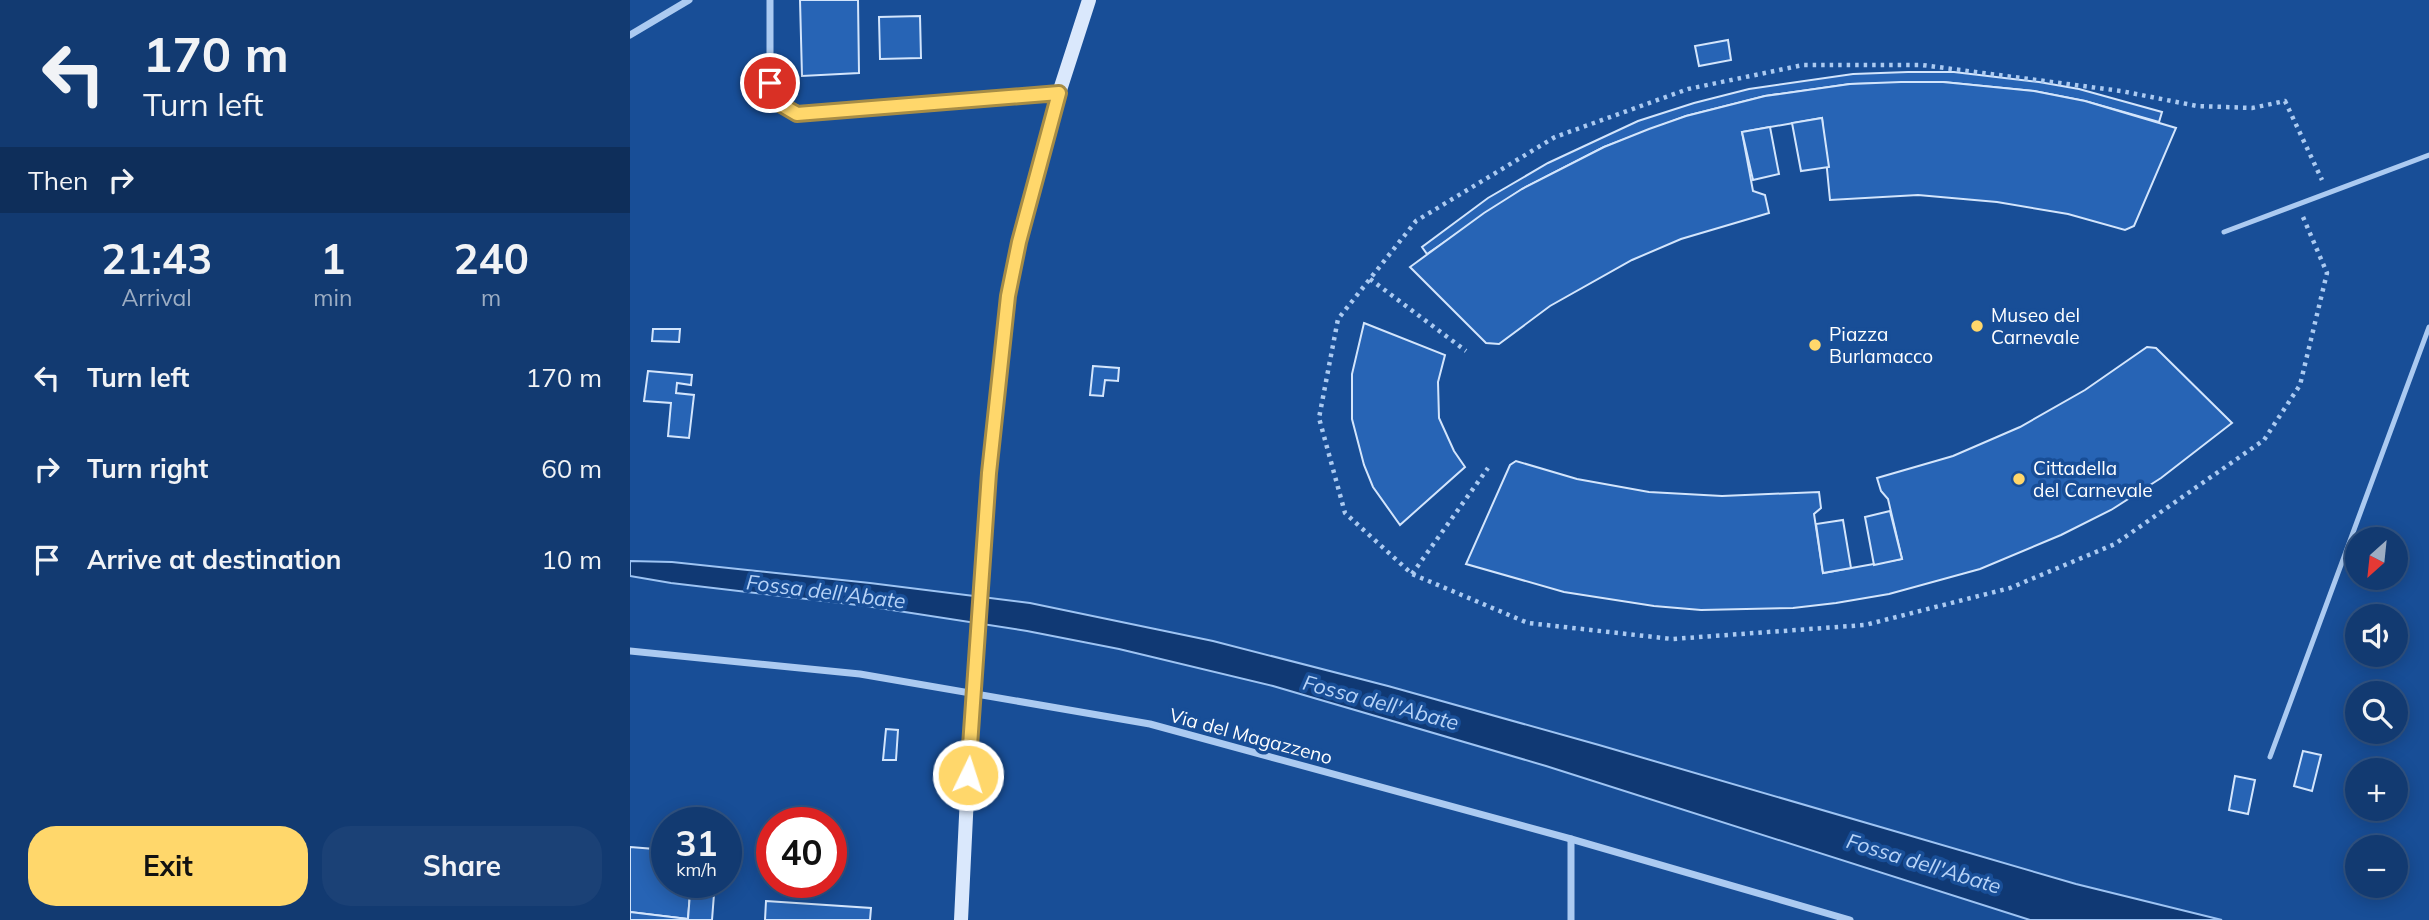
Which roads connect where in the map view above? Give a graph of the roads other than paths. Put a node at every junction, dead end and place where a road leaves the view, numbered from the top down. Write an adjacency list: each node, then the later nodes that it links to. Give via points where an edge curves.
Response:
1 (689, 0): 4 (street)
2 (770, 0): 5 (street, via 770,83 780,104 797,114)
3 (1089, 0): 5 (street)
4 (630, 35)
5 (1059, 93): 12 (street, bridge, via 1008,296 989,473)
6 (2429, 155): 7 (lane)
7 (2224, 232)
8 (2429, 327): 10 (lane)
9 (630, 650): 11 (street, Via del Magazzeno, via 860,674 1150,724)
10 (2270, 757)
11 (1571, 839): 13 (street); 14 (street, Via del Magazzeno)
12 (961, 920)
13 (1571, 920)
14 (1850, 920)

